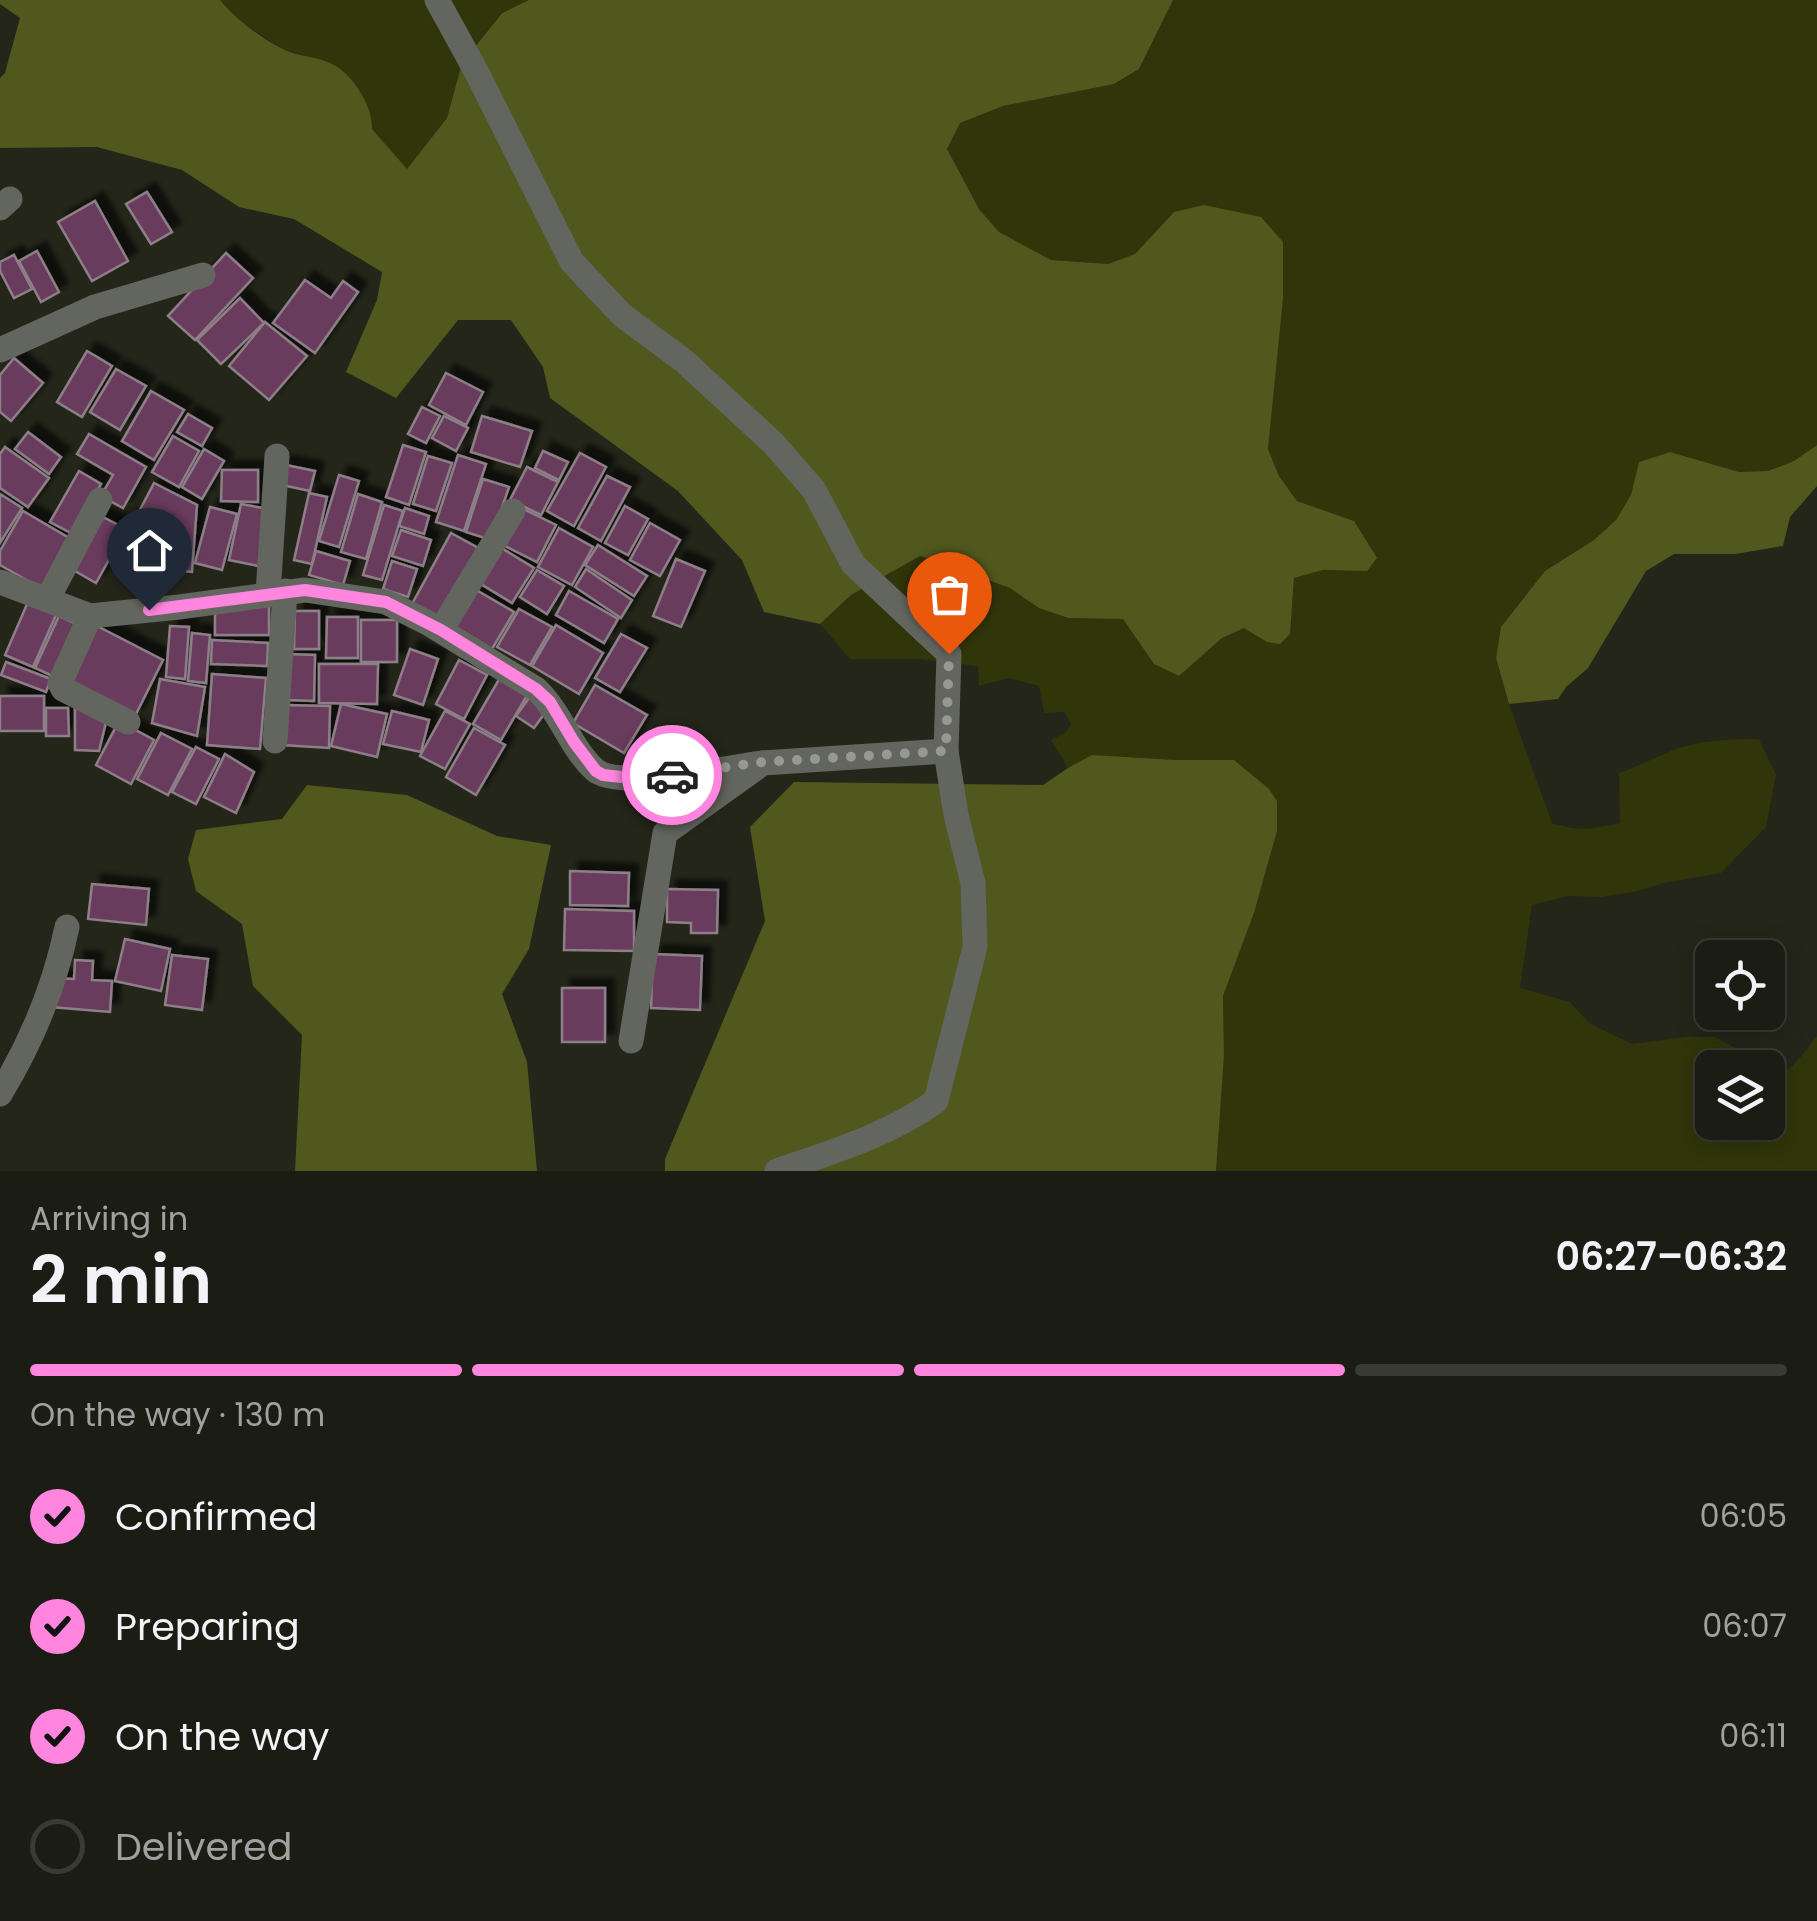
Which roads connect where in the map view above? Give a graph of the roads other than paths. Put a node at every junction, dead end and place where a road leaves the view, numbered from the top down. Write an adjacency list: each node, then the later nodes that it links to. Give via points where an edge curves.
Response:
1 (437, 0): 14 (street, via 572,262 622,316 684,361 774,443 814,490 853,564 949,654)
2 (202, 275): 3 (street, via 95,307)
3 (0, 350)
4 (277, 456): 8 (street)
5 (100, 500): 9 (street)
6 (513, 512): 11 (street)
7 (0, 582): 9 (street)
8 (277, 592): 10 (street); 11 (street, via 386,602); 13 (street)
9 (47, 600): 10 (street)
10 (90, 616): 12 (street, via 60,683)
11 (441, 630): 15 (street, via 536,689 603,775 656,777)
12 (128, 722)
13 (274, 741)
14 (946, 751): 15 (street); 19 (street, via 973,883 975,947 936,1101 909,1120)
15 (763, 762): 17 (street, via 664,833)
16 (67, 927): 18 (street, via 23,1057)
17 (631, 1041)
18 (0, 1094)
19 (777, 1171)

